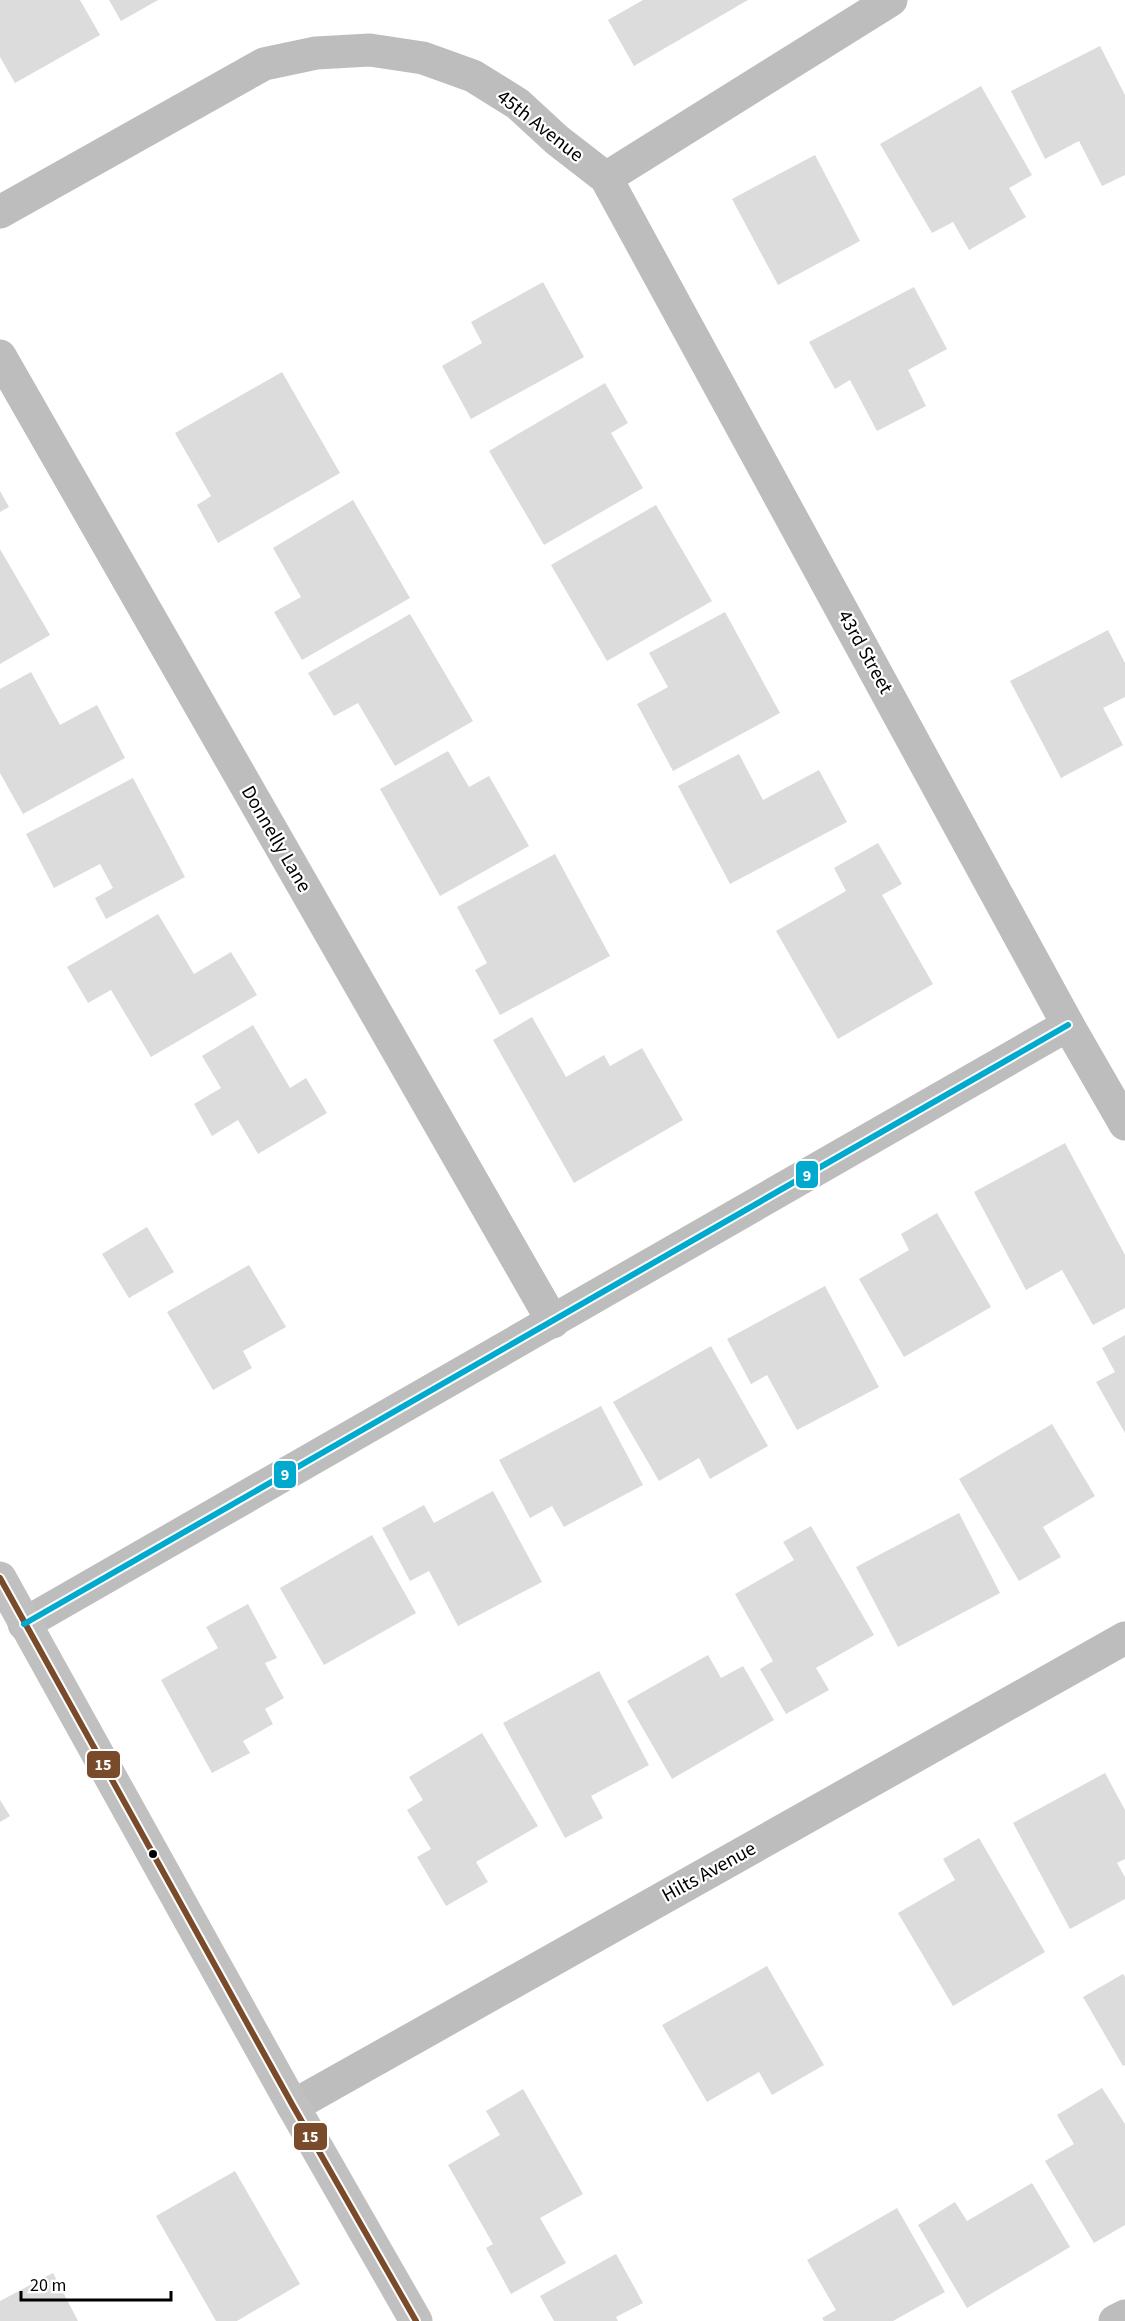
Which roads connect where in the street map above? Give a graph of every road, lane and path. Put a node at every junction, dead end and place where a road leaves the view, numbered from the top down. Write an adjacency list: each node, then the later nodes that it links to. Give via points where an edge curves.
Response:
1 (891, 0): 2 (street)
2 (606, 178): 3 (street, 45th Avenue, via 518,104 473,76 423,58 370,50 316,53 264,64); 5 (street, 43rd Street)
3 (0, 212)
4 (0, 356): 7 (street, Donnelly Lane)
5 (1068, 1025): 6 (street, 43rd Street); 7 (street)
6 (1125, 1124)
7 (553, 1322): 9 (street)
8 (0, 1578): 9 (street)
9 (24, 1623): 11 (street)
10 (1125, 1638): 11 (street, Hilts Avenue)
11 (293, 2106): 13 (street)
12 (1125, 2316): 14 (street)
13 (410, 2319)
14 (1115, 2321)

